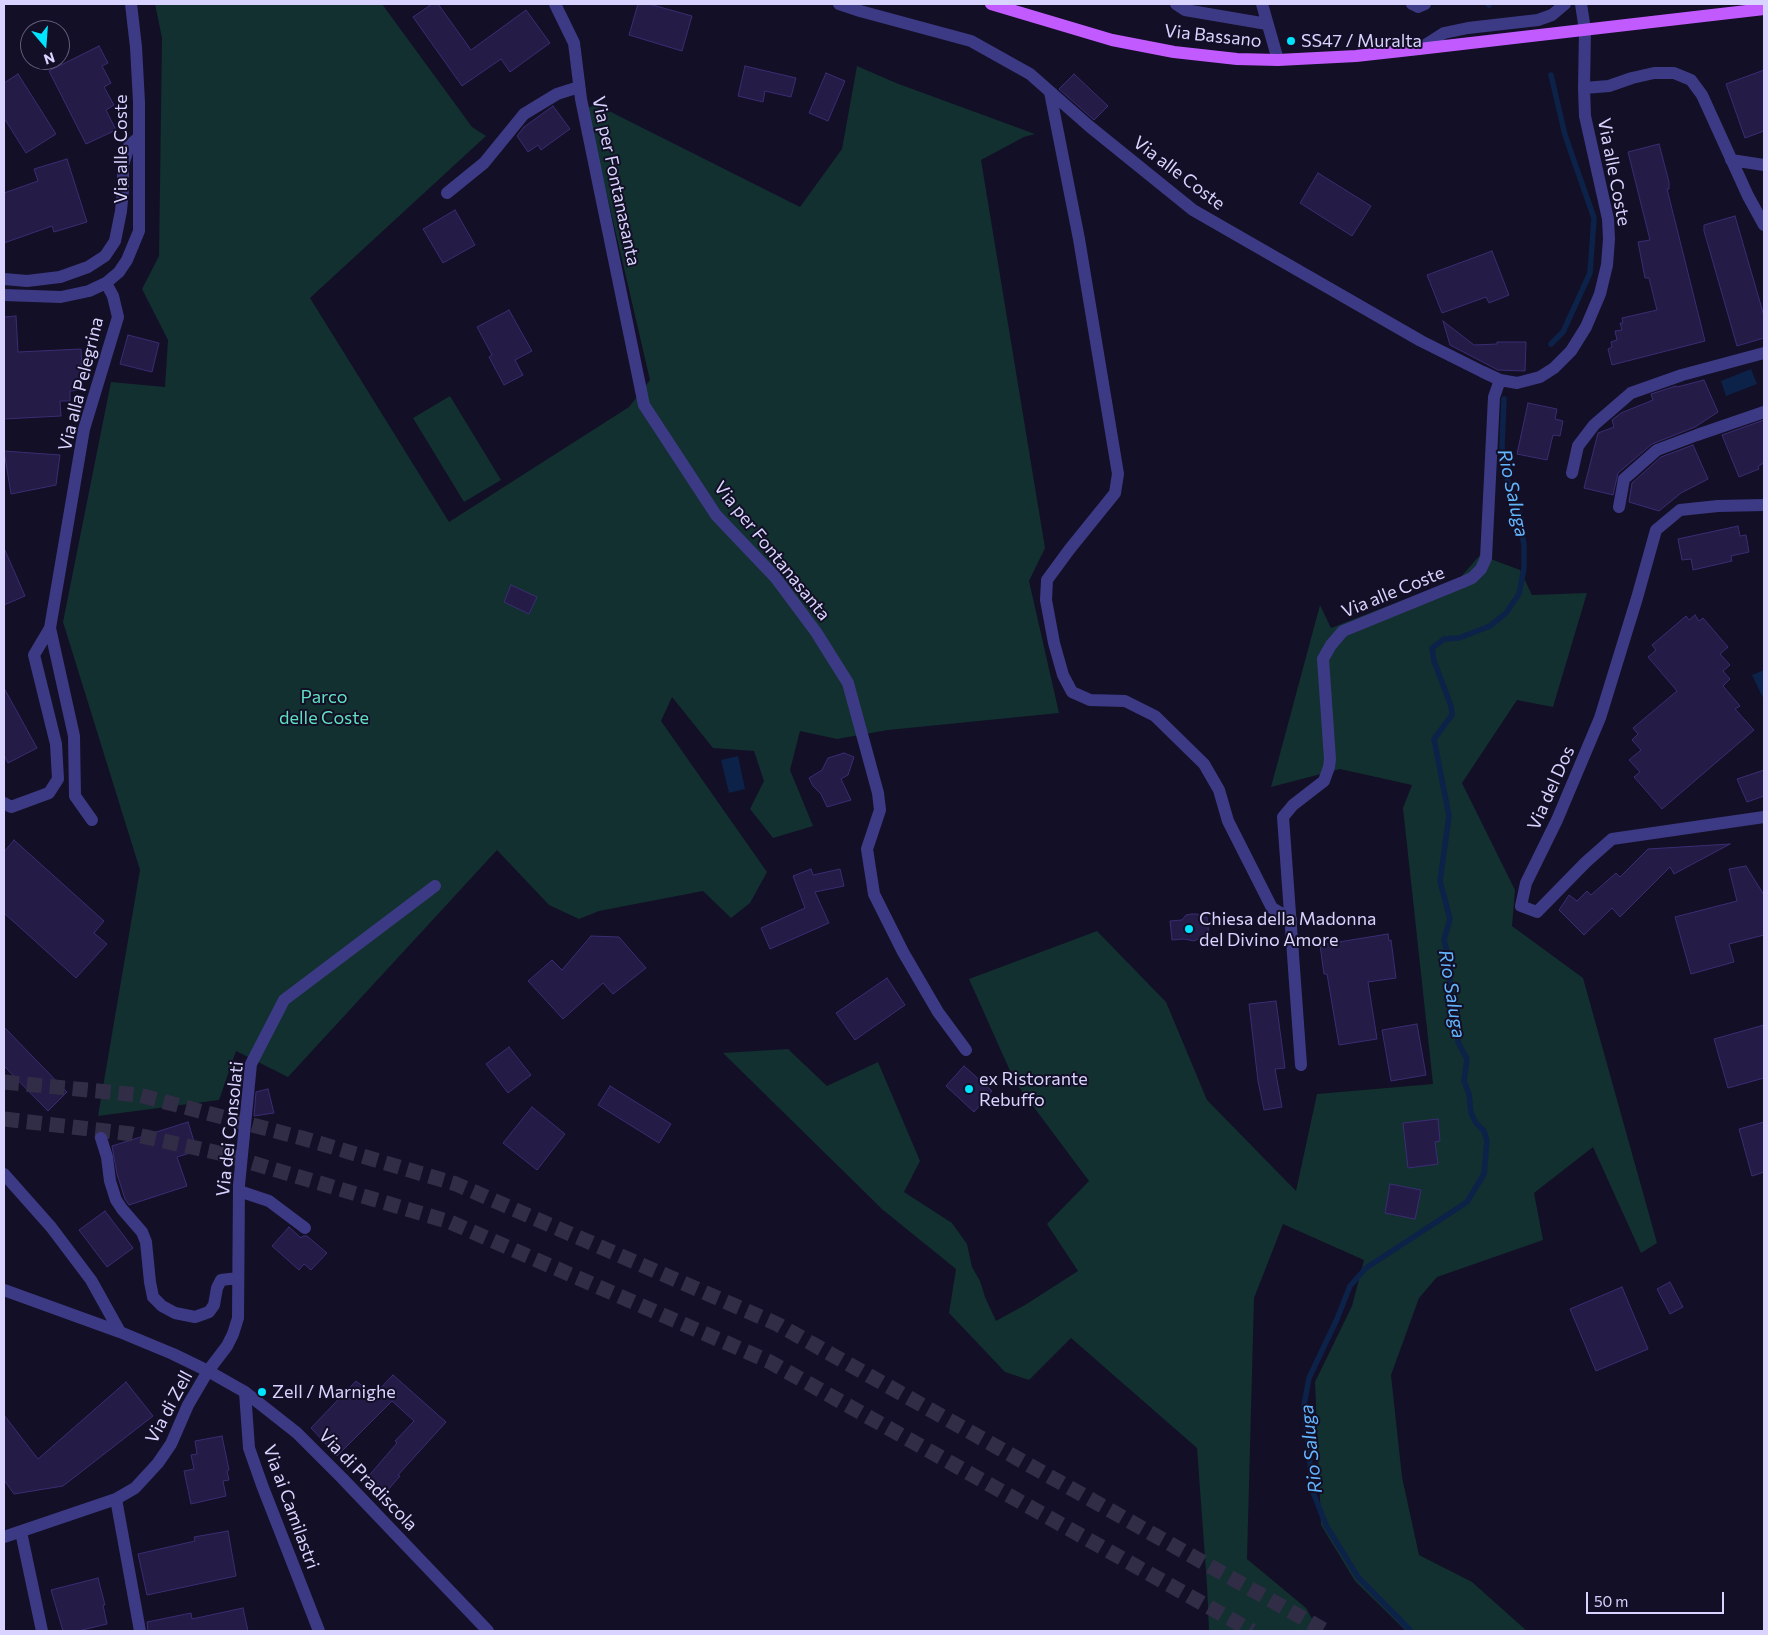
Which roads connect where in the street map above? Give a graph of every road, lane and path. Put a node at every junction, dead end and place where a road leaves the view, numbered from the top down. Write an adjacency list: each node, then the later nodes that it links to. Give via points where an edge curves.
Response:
1 (131, 4): 19 (street, Via alle Coste)
2 (555, 4): 16 (street, Via per Fontanasanta, via 574,43)
3 (839, 4): 18 (street, Via alle Coste, via 971,41 1030,74)
4 (991, 4): 15 (main road, Via Bassano, via 1112,40 1174,52)
5 (1176, 4): 12 (street, via 1185,10)
6 (1262, 4): 12 (street)
7 (1412, 4): 8 (street, via 1418,7)
8 (1425, 4)
9 (1565, 4): 14 (street, via 1552,15 1538,20 1444,33)
10 (1581, 4): 13 (street, Via alle Coste)
11 (1764, 9): 13 (main road, Via Bassano)
12 (1267, 24): 15 (street)
13 (1585, 30): 14 (main road, Via Bassano); 17 (street, Via alle Coste)
14 (1419, 49): 15 (main road, Via Bassano)
15 (1278, 60)
16 (579, 87): 22 (street, Via per Fontanasanta, via 557,94 524,114 484,163); 39 (street, Via per Fontanasanta, via 644,405 716,515 775,577 816,632 848,683 878,793 880,810 867,849 874,894 933,1004)
17 (1584, 88): 20 (street, via 1609,86 1654,74 1674,73 1691,80 1702,95); 28 (street, Via alle Coste, via 1588,130 1608,219 1607,265 1600,294 1586,327 1571,351 1554,368 1531,380 1517,383)
18 (1050, 92): 28 (street, Via alle Coste, via 1192,210 1421,341); 38 (street, via 1118,474 1115,493 1048,580 1046,600 1063,675 1072,692 1090,700 1125,701 1155,716 1204,764 1218,790 1228,821 1272,908)
19 (139, 137): 24 (street, via 129,146 123,165 121,211 115,241 105,256 88,267 60,277 27,281); 25 (street, Via alle Coste, via 139,231 127,260)
20 (1731, 160): 21 (street); 23 (street)
21 (1764, 165)
22 (447, 193)
23 (1764, 225)
24 (4, 279)
25 (106, 283): 26 (street, Via alla Pelegrina, via 89,291 61,297); 33 (street, Via alla Pelegrina, via 118,318 84,429)
26 (4, 295)
27 (1764, 353): 30 (street, via 1682,375 1631,393 1594,425 1578,446)
28 (1500, 380): 38 (street, Via alle Coste, via 1494,396 1486,558 1482,569 1464,582 1343,631 1323,659 1330,767 1324,781 1293,805 1283,818)
29 (1764, 412): 32 (street, via 1657,450 1624,479)
30 (1572, 473)
31 (1764, 505): 35 (street, Via del Dos, via 1680,510 1656,530 1600,718 1557,820 1526,883 1521,906 1537,912 1612,839)
32 (1619, 507)
33 (50, 628): 34 (street, Via alla Pelegrina, via 34,655 56,744 58,779 49,793 11,807); 36 (street, Via alla Pelegrina, via 74,736 75,796)
34 (4, 803)
35 (1764, 817)
36 (92, 820)
37 (435, 886): 43 (street, Via dei Consolati, via 284,1000 251,1064)
38 (1291, 919): 40 (street, Via alle Coste)
39 (966, 1050)
40 (1301, 1065)
41 (101, 1138): 45 (street, via 116,1200 142,1232 146,1242 153,1297 175,1313 195,1317 209,1312 221,1280)
42 (4, 1174): 47 (street, via 51,1227 91,1280)
43 (239, 1191): 44 (street, via 269,1201); 45 (street, Via dei Consolati)
44 (305, 1228)
45 (238, 1278): 48 (street, Via dei Consolati, via 238,1318 233,1334)
46 (4, 1290): 47 (street, Via di Pradiscola)
47 (120, 1332): 48 (street, Via di Pradiscola)
48 (208, 1371): 49 (street, Via di Pradiscola); 50 (street, Via di Zell, via 158,1463 135,1488)
49 (245, 1392): 55 (street, Via ai Camilastri, via 249,1448); 56 (street, Via di Pradiscola, via 304,1440)
50 (116, 1499): 51 (street, Via di Zell); 54 (street)
51 (21, 1532): 52 (street, Via di Zell); 53 (street)
52 (4, 1536)
53 (42, 1631)
54 (140, 1631)
55 (319, 1631)
56 (488, 1631)

